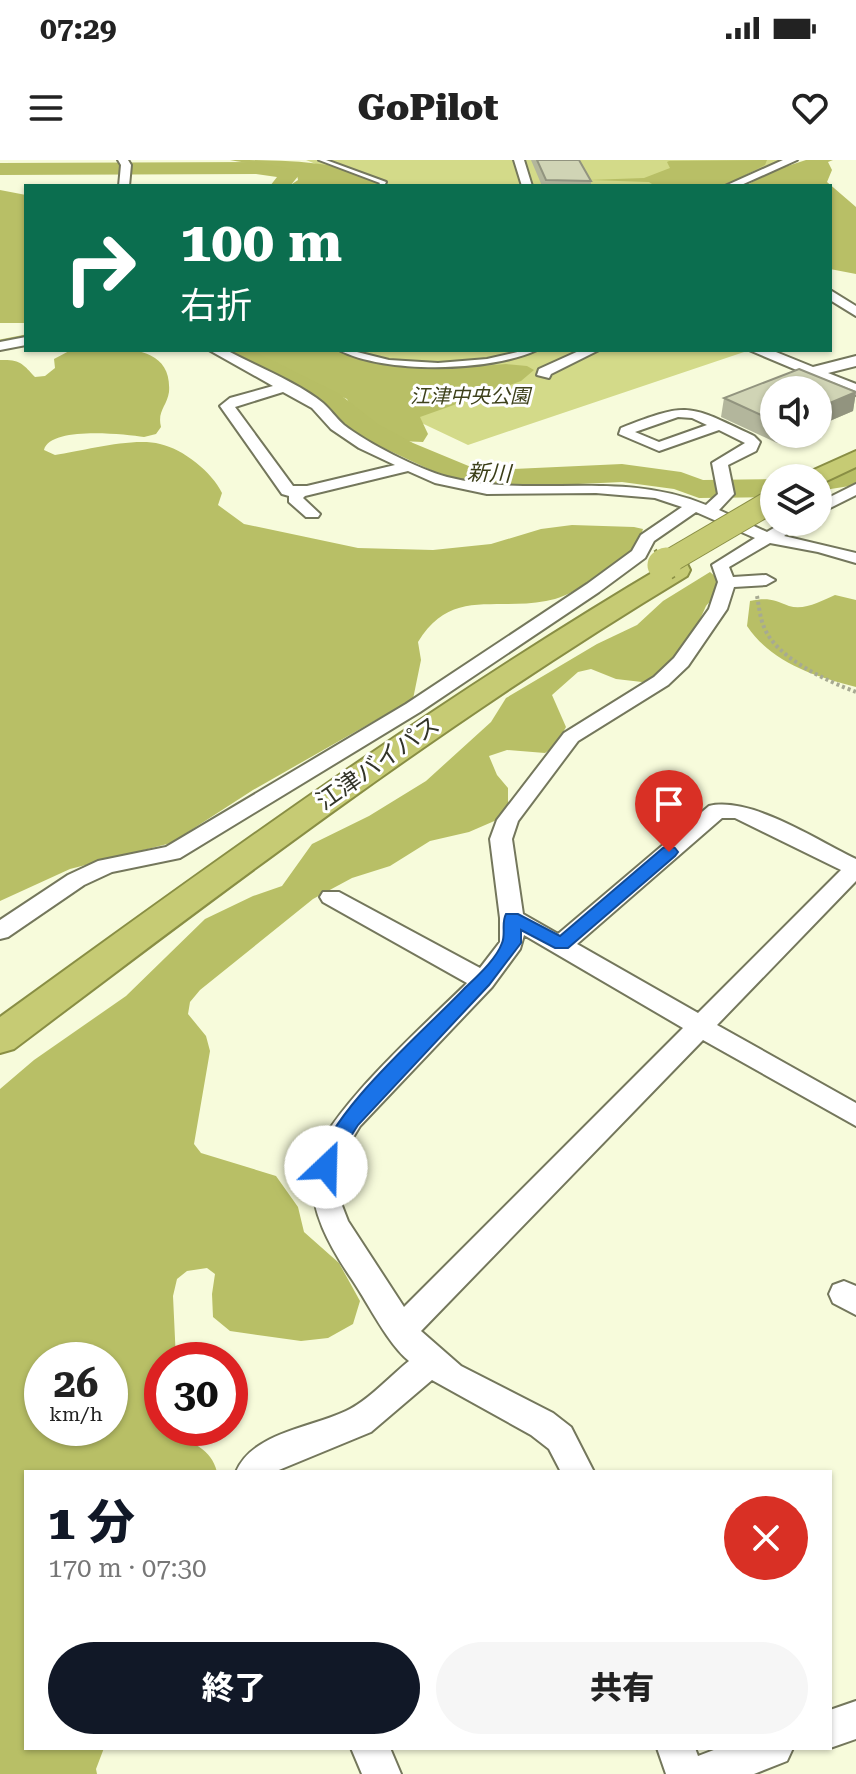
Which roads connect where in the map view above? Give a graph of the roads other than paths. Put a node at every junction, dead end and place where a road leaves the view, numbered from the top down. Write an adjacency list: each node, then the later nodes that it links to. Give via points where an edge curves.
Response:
1 (321, 160): 6 (lane)
2 (519, 160): 7 (street)
3 (792, 160): 8 (street)
4 (125, 164): 5 (street)
5 (124, 184)
6 (382, 184)
7 (526, 184)
8 (735, 184)
9 (832, 295): 10 (street)
10 (856, 312)
11 (24, 341): 12 (street)
12 (0, 346)
13 (220, 352): 22 (street)
14 (350, 352): 15 (lane, via 434,365 485,362)
15 (526, 352)
16 (588, 352): 20 (street)
17 (762, 352): 19 (street)
18 (856, 361): 19 (street)
19 (812, 372): 21 (street); 23 (street)
20 (544, 375)
21 (799, 376)
22 (283, 388): 26 (street, via 317,405 364,445); 30 (street, via 227,408 287,489)
23 (856, 390)
24 (719, 425): 24 (street, via 703,412 675,413 626,434 659,447); 32 (street, via 754,444 720,463 722,501)
25 (856, 458): 27 (highway)
26 (407, 467): 30 (street); 32 (street, via 473,488 552,480 640,490)
27 (832, 470)
28 (854, 486): 29 (highway); 31 (street)
29 (832, 489)
30 (298, 493): 34 (street, via 295,499)
31 (832, 500)
32 (702, 508): 35 (street); 44 (street, via 647,538 639,554 498,654 348,748 172,853 106,866)
33 (760, 509): 40 (highway, bridge)
34 (312, 514)
35 (760, 523)
36 (760, 531): 40 (highway, 江津バイパス)
37 (760, 534): 43 (street, via 720,565 747,581 718,609 681,662 661,681 571,737 508,820 501,839)
38 (795, 536): 39 (street)
39 (856, 558)
40 (670, 568): 48 (highway, 江津バイパス, via 452,710)
41 (856, 868): 45 (street, via 739,811 717,811); 47 (street)
42 (331, 897): 46 (street)
43 (512, 918): 45 (street); 46 (street, via 512,943)
44 (0, 931)
45 (562, 944): 47 (street)
46 (483, 981): 50 (street, via 351,1119 326,1167 327,1203 335,1224)
47 (702, 1027): 49 (street); 50 (street)
48 (0, 1038)
49 (856, 1116)
50 (402, 1330): 51 (street)
51 (431, 1362): 52 (street, via 360,1421 264,1459); 53 (street, via 542,1424 560,1438)
52 (254, 1470)
53 (577, 1470)
54 (856, 1720): 55 (street)
55 (832, 1728)
56 (371, 1750): 59 (street)
57 (677, 1750): 60 (street)
58 (768, 1750): 61 (street)
59 (382, 1774)
60 (685, 1774)
61 (699, 1774)

